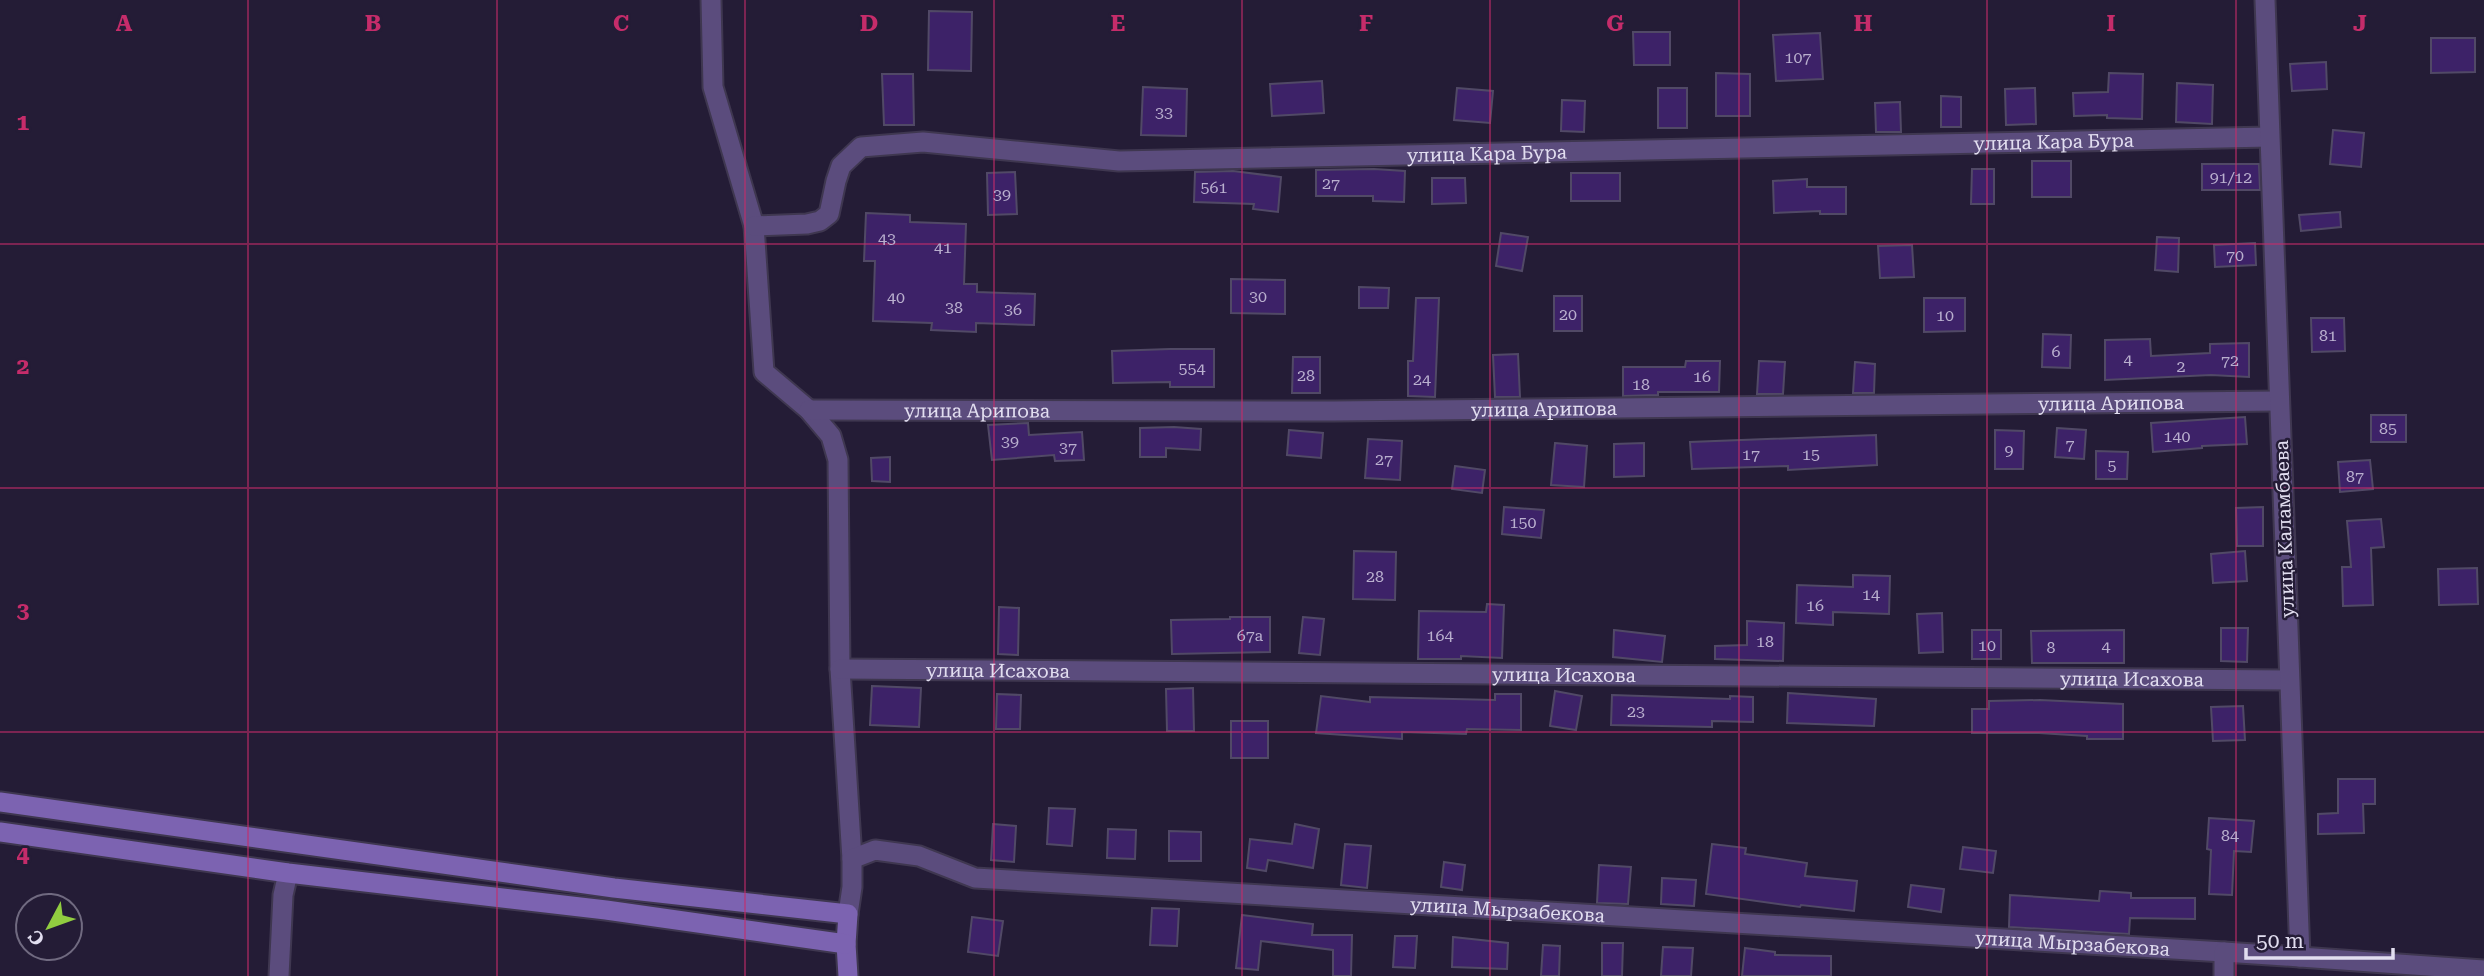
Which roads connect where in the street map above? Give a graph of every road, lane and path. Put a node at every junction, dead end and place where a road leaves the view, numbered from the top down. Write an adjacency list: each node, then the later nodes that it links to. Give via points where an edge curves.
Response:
1 (711, 0): 4 (street, via 713,87)
2 (2265, 0): 3 (street, улица Каламбаева)
3 (2269, 137): 4 (street, улица Кара Бура, via 1119,161 923,142 861,148 841,166 829,214 820,221); 5 (street, улица Каламбаева)
4 (754, 226): 6 (street, via 764,372)
5 (2279, 401): 6 (street, улица Арипова, via 1334,411); 8 (street, улица Каламбаева)
6 (809, 410): 7 (street, via 831,436 838,460)
7 (840, 669): 8 (street, улица Исахова); 11 (street)
8 (2289, 680): 16 (street, улица Каламбаева)
9 (0, 802): 13 (main road, via 614,888)
10 (0, 832): 12 (main road)
11 (852, 859): 13 (street); 15 (street, улица Мырзабекова, via 875,850 919,856 975,878)
12 (288, 873): 14 (main road); 18 (street)
13 (848, 914): 14 (main road)
14 (846, 944): 19 (main road)
15 (2224, 952): 16 (street); 20 (street)
16 (2300, 957): 17 (street)
17 (2484, 970)
18 (279, 976)
19 (848, 976)
20 (2224, 976)

